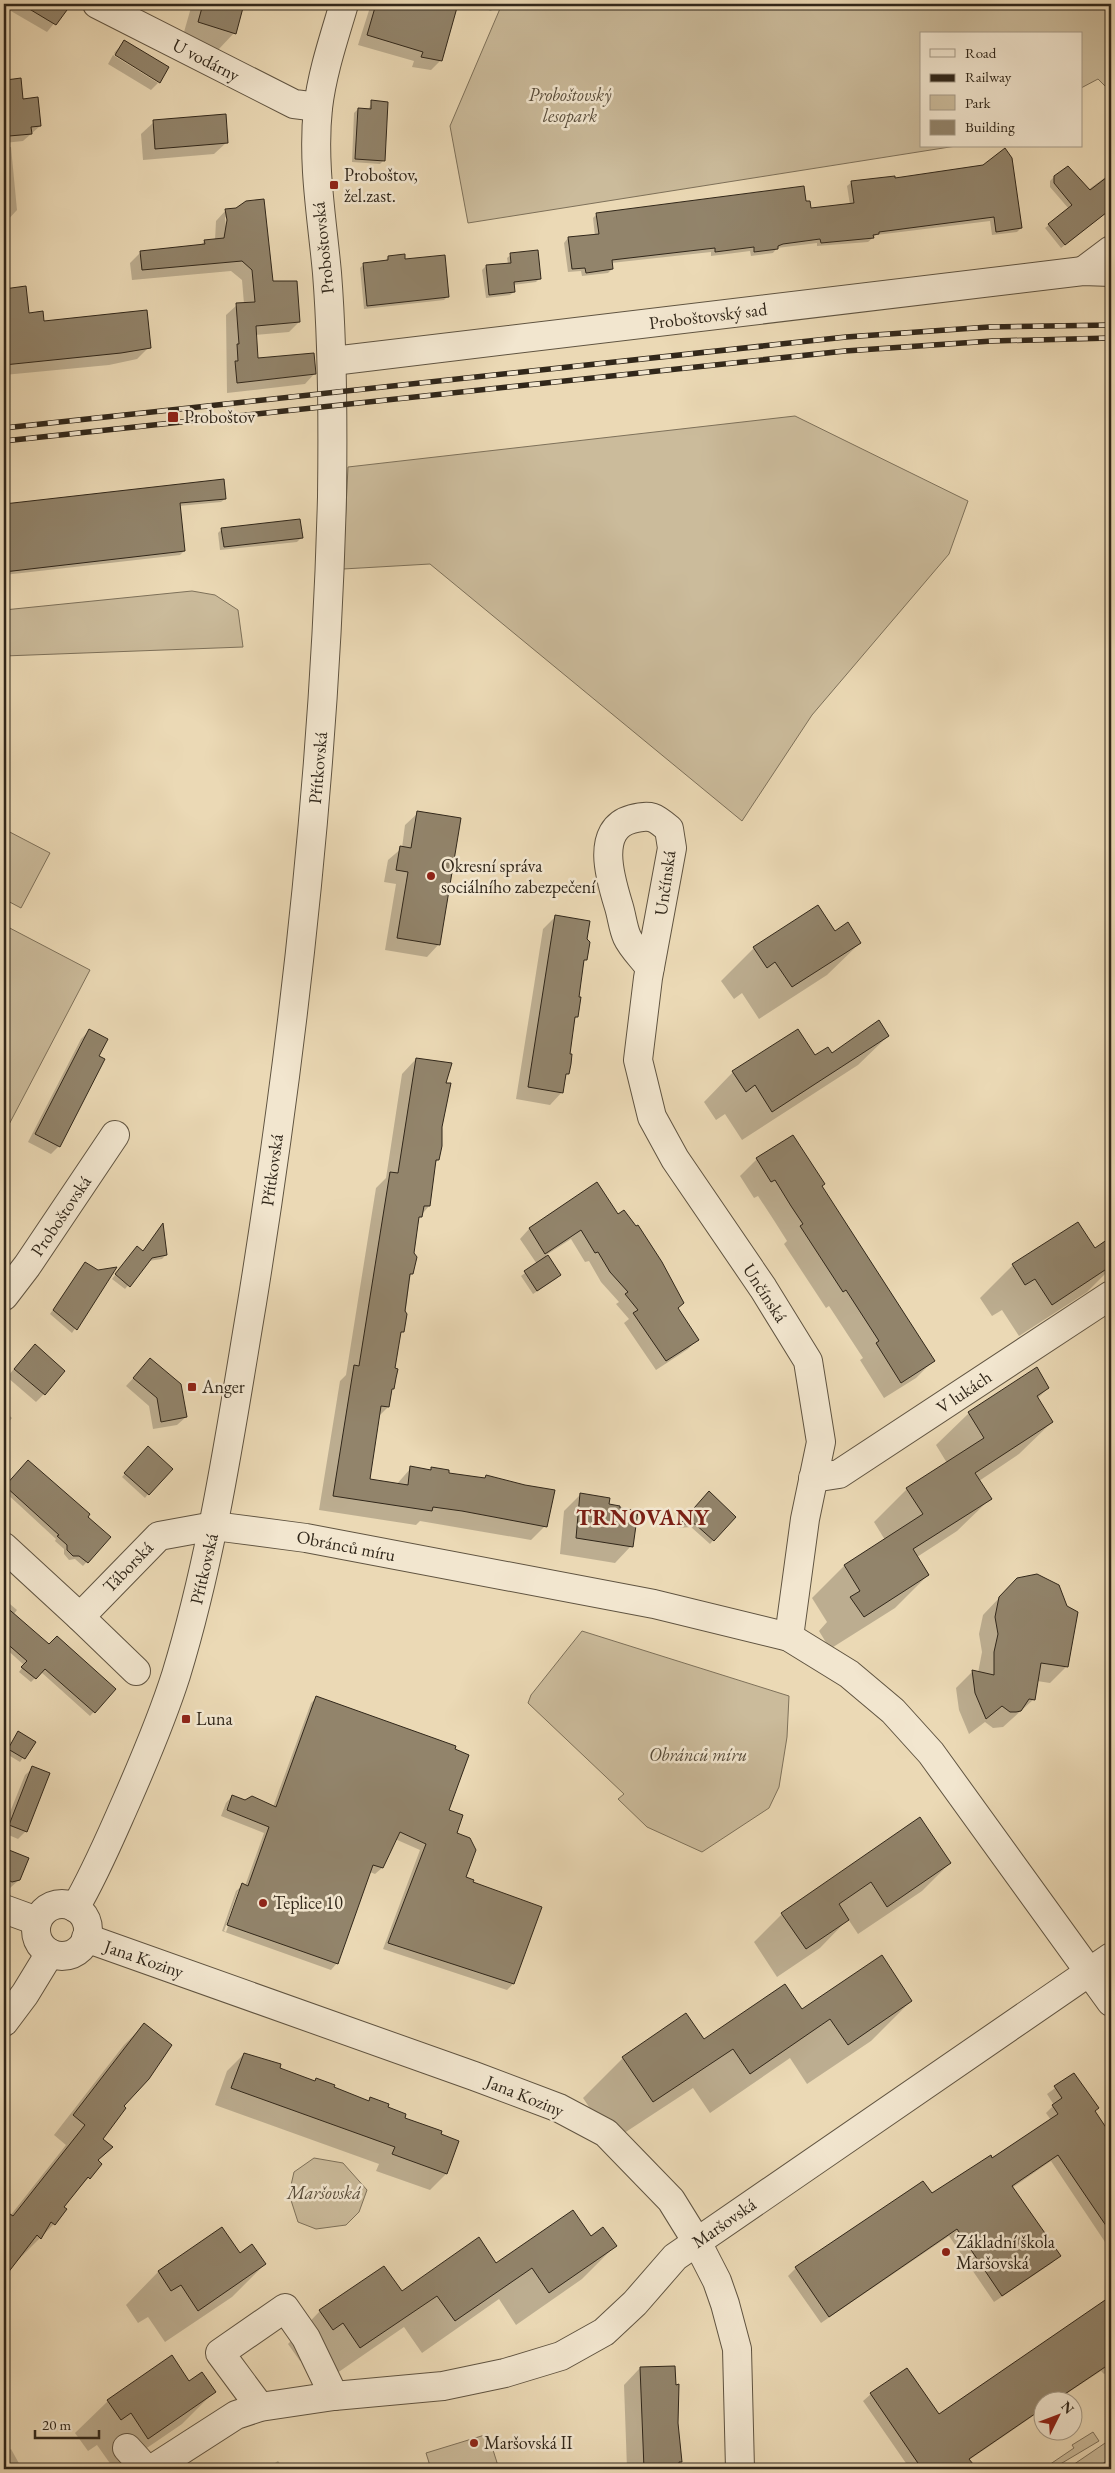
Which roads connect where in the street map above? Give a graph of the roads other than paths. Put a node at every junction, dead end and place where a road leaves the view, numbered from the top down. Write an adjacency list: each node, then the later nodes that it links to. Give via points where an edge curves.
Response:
1 (96, 4): 3 (street, U vodárny, via 294,104)
2 (344, 4): 3 (street, Proboštovská)
3 (318, 107): 7 (street, Proboštovská, via 317,187)
4 (1111, 250): 5 (street)
5 (1083, 271): 6 (street, Proboštovský sad); 7 (street, Proboštovský sad)
6 (1111, 272)
7 (333, 361): 8 (street, Proboštovská)
8 (332, 405): 14 (street, Přítkovská, via 330,570 321,734 294,1017 267,1211)
9 (650, 968): 9 (street, Unčínská, via 672,848 669,829 658,819 646,815 625,821 612,834 608,850 611,881 628,938); 13 (street, Unčínská, via 638,1060 652,1117 675,1159 763,1288 808,1361 821,1442)
10 (116, 1135): 12 (street, Proboštovská)
11 (1111, 1295): 13 (street, V lukách, via 839,1474)
12 (4, 1296)
13 (813, 1478): 17 (street, Unčínská)
14 (214, 1526): 16 (street, Táborská, via 159,1536); 17 (street, Obránců míru, via 306,1538 654,1604); 19 (street, Přítkovská, via 190,1627 150,1746 96,1871)
15 (4, 1547): 16 (street)
16 (80, 1616): 18 (street)
17 (789, 1637): 24 (street, Obránců míru, via 849,1674 893,1711 931,1753)
18 (136, 1671)
19 (75, 1908): 21 (street, via 56,1904); 22 (street, Jana Koziny, via 88,1927)
20 (4, 1909): 21 (street)
21 (37, 1921): 23 (street, via 37,1940)
22 (86, 1938): 23 (street, Jana Koziny, via 78,1951 58,1956); 27 (street, Jana Koziny, via 559,2108 606,2133 664,2190)
23 (50, 1953): 26 (street)
24 (1101, 1965): 25 (street, Obránců míru); 27 (street, Maršovská)
25 (1111, 2002)
26 (4, 2022)
27 (697, 2242): 28 (street, Maršovská, via 675,2257 635,2303 604,2332 561,2356 505,2373 443,2386); 33 (street, Jana Koziny, via 725,2304 737,2349)
28 (334, 2396): 29 (street, Maršovská); 29 (street, via 306,2338 285,2308 220,2353)
29 (260, 2407): 32 (street, Maršovská, via 236,2414)
30 (127, 2448): 31 (street)
31 (146, 2469)
32 (152, 2469)
33 (740, 2469)

